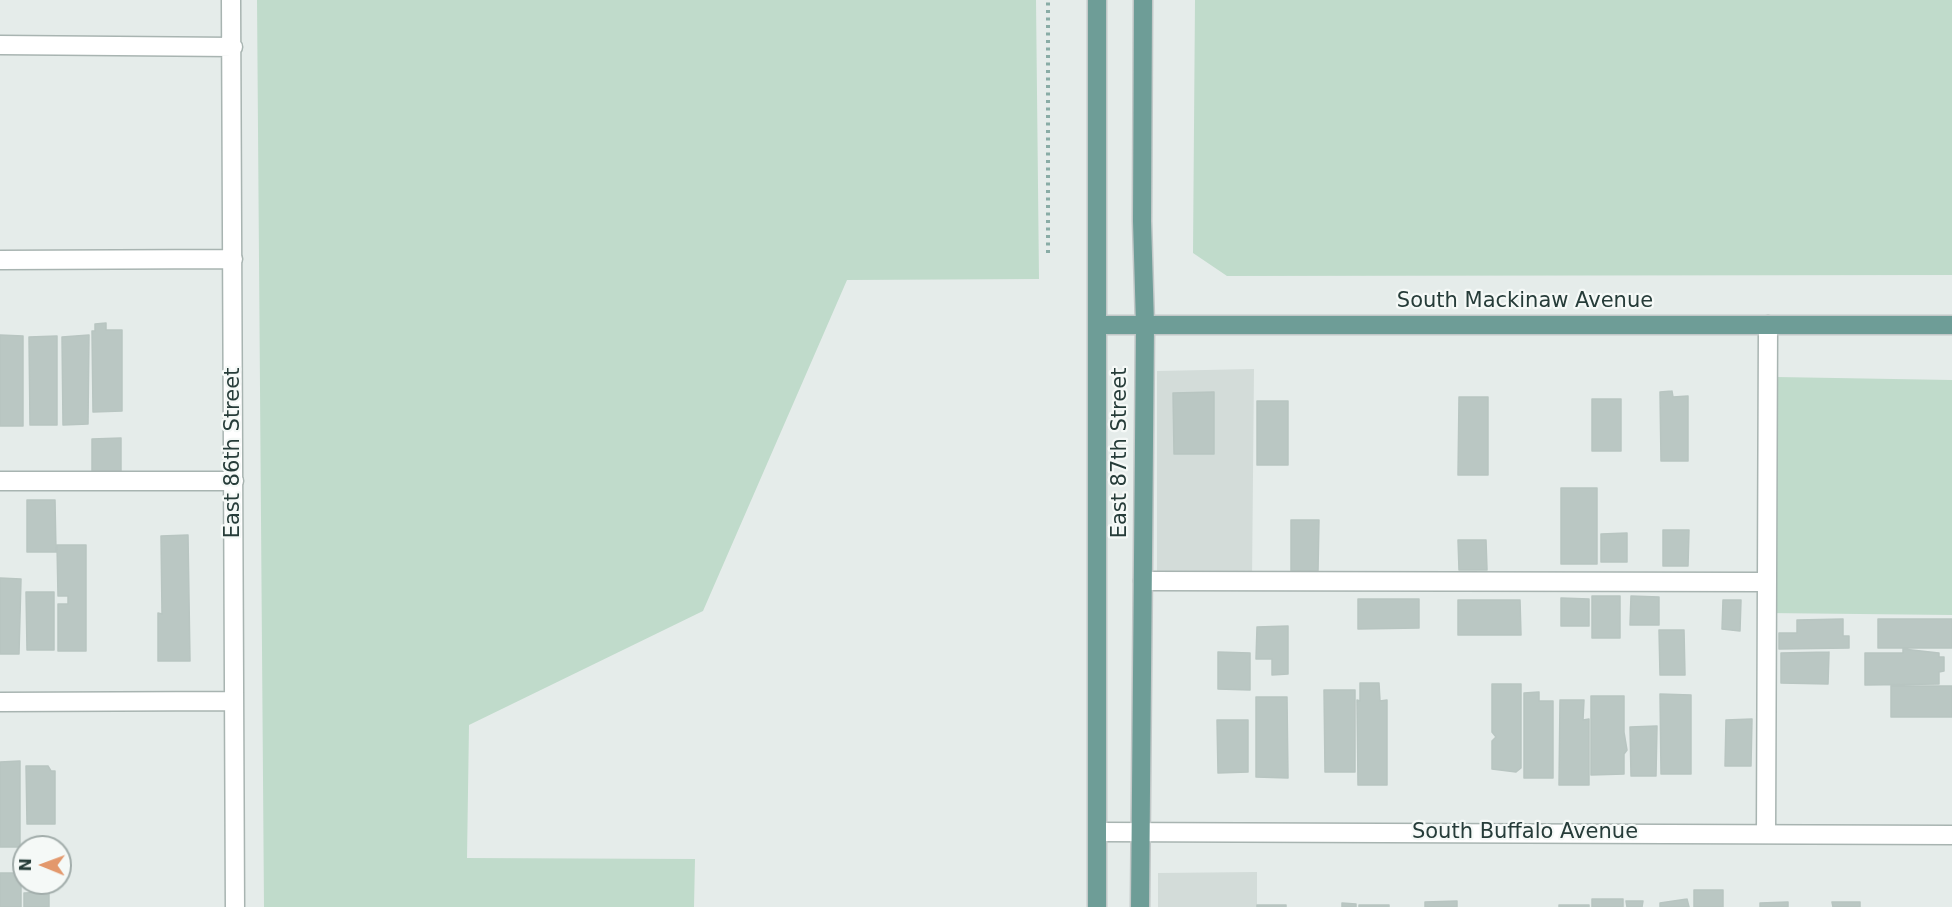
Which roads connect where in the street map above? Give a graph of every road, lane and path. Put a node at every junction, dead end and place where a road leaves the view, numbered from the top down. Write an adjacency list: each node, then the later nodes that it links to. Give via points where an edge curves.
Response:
1 (231, 0): 6 (street, East 86th Street)
2 (1048, 0): 7 (path)
3 (1097, 0): 10 (main road, East 87th Street)
4 (1143, 0): 13 (main road, East 87th Street)
5 (0, 45): 6 (street)
6 (233, 47): 8 (street, East 86th Street)
7 (1048, 253)
8 (233, 259): 9 (street); 15 (street, East 86th Street)
9 (0, 260)
10 (1099, 325): 13 (main road, South Mackinaw Avenue); 20 (main road, East 87th Street)
11 (1768, 325): 12 (main road, South Mackinaw Avenue); 13 (main road, South Mackinaw Avenue); 17 (street)
12 (1952, 325)
13 (1145, 326): 16 (main road, East 87th Street)
14 (0, 481): 15 (street)
15 (234, 481): 18 (street, East 86th Street)
16 (1143, 580): 17 (street); 21 (main road, East 87th Street)
17 (1767, 582): 22 (street)
18 (234, 701): 19 (street); 24 (street, East 86th Street)
19 (0, 702)
20 (1098, 832): 21 (street, South Buffalo Avenue); 25 (main road, East 87th Street)
21 (1141, 832): 22 (street, South Buffalo Avenue); 26 (main road, East 87th Street)
22 (1766, 834): 23 (street, South Buffalo Avenue)
23 (1952, 835)
24 (235, 907)
25 (1097, 907)
26 (1140, 907)

